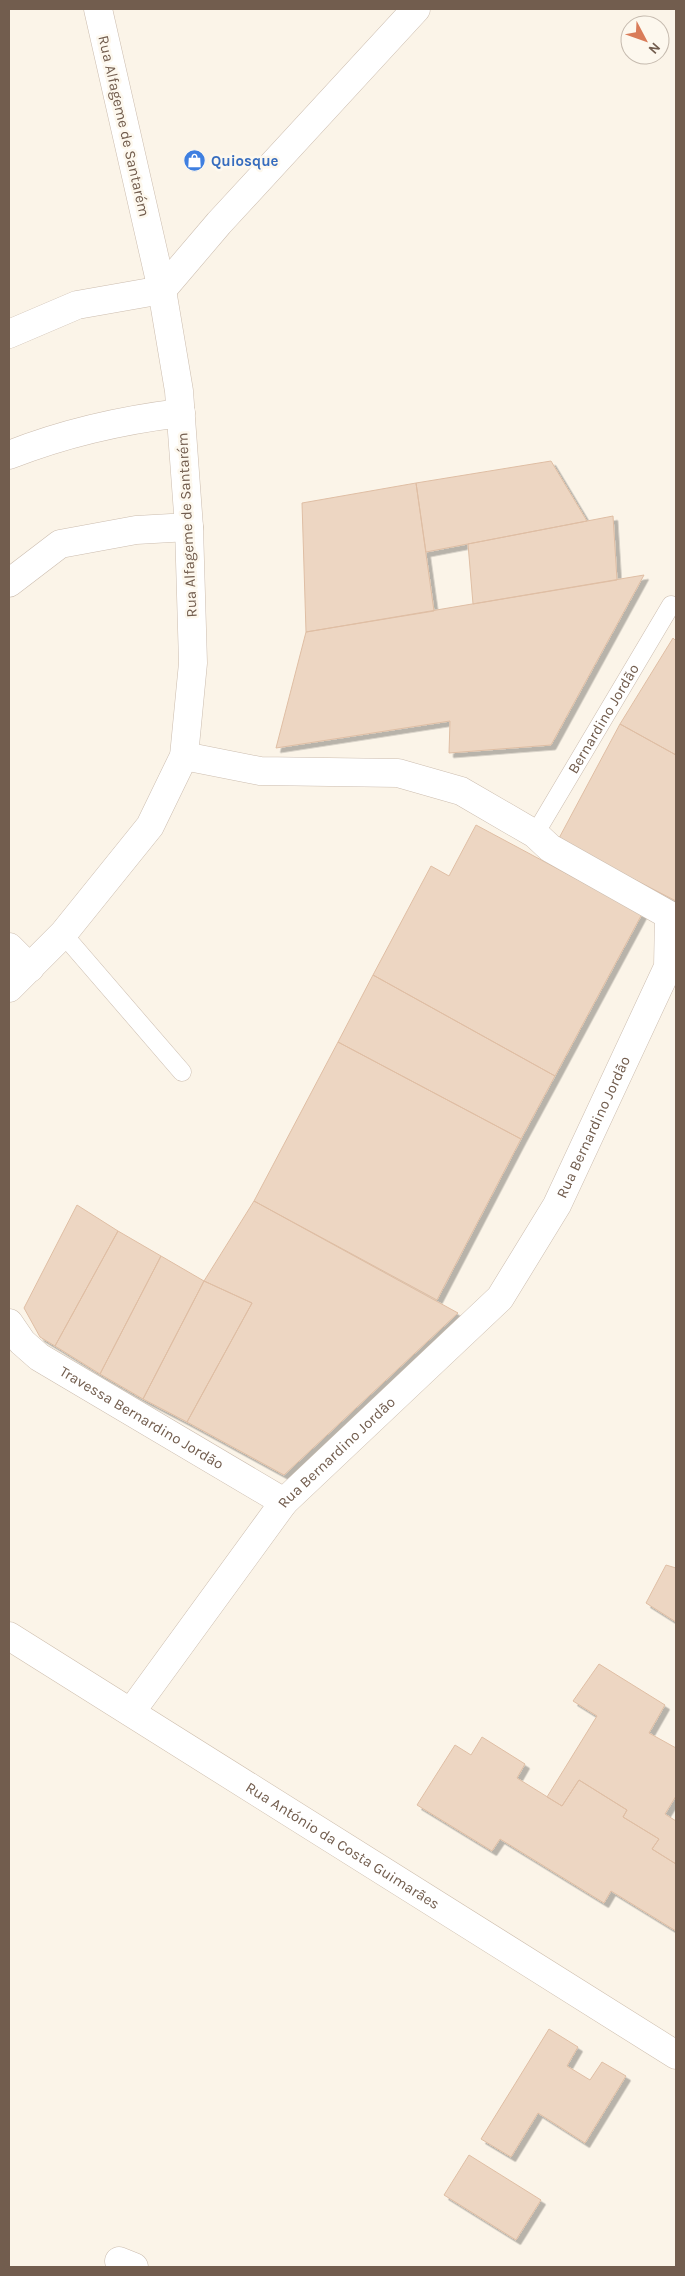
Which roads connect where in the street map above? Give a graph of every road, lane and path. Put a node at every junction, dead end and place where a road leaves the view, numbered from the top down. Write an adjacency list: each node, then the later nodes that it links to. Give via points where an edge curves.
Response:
1 (98, 9): 3 (street, Rua Alfageme de Santarém)
2 (416, 9): 3 (street, via 219,223)
3 (162, 290): 4 (street, via 77,305); 5 (street, Rua Alfageme de Santarém)
4 (9, 334)
5 (182, 413): 6 (street, via 108,424 44,441); 7 (street, Rua Alfageme de Santarém)
6 (9, 455)
7 (189, 527): 8 (street, via 136,530 60,544); 10 (street, Rua Alfageme de Santarém, via 193,663)
8 (9, 583)
9 (671, 605): 11 (lane, Bernardino Jordão)
10 (184, 756): 11 (street, Rua Bernardino Jordão, via 260,771 398,773 461,791); 12 (street, Rua Alfageme de Santarém, via 150,826)
11 (535, 834): 18 (street, Rua Bernardino Jordão, via 550,848 669,915 668,967 557,1204 500,1298)
12 (63, 934): 14 (street, Rua Alfageme de Santarém); 16 (lane)
13 (9, 947): 14 (street)
14 (30, 968): 15 (street, Rua Alfageme de Santarém)
15 (9, 988)
16 (182, 1072)
17 (9, 1323): 18 (street, Travessa Bernardino Jordão, via 39,1358)
18 (284, 1502): 20 (street, Rua Bernardino Jordão)
19 (9, 1636): 20 (street, Rua António da Costa Guimarães)
20 (131, 1712): 21 (street, Rua António da Costa Guimarães)
21 (676, 2055)

